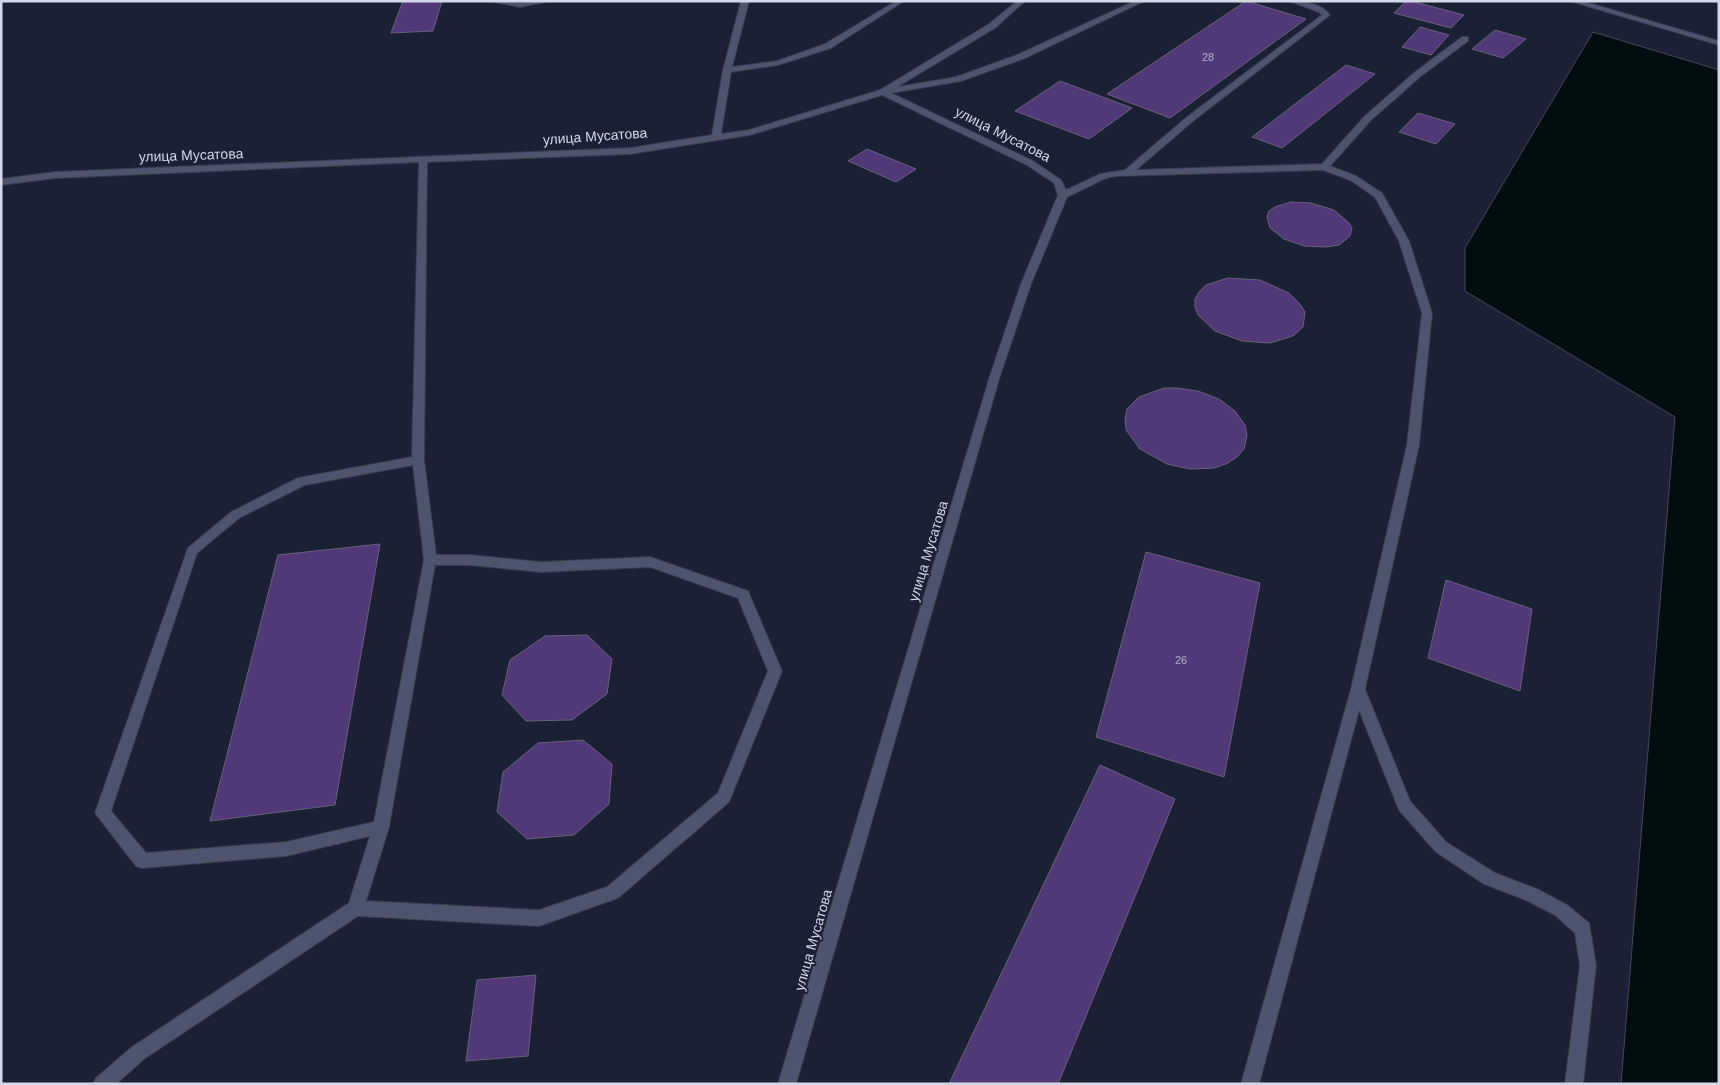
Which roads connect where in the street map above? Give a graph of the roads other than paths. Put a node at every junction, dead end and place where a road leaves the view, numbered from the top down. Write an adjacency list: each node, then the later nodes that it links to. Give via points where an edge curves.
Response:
1 (492, 1): 2 (lane, via 520,5)
2 (547, 1)
3 (745, 1): 11 (lane)
4 (901, 1): 11 (lane, via 828,46 778,63)
5 (1022, 1): 12 (lane, via 992,26)
6 (1141, 1): 12 (lane, via 1020,57 958,79)
7 (1292, 1): 16 (lane, via 1322,10 1326,15 1190,119)
8 (1573, 1): 10 (lane)
9 (1465, 39): 15 (lane, via 1418,74 1368,118)
10 (1719, 43)
11 (728, 70): 13 (lane)
12 (883, 92): 13 (lane, улица Мусатова, via 750,132); 18 (lane, улица Мусатова, via 1030,162 1058,182)
13 (716, 138): 14 (lane, улица Мусатова, via 630,150)
14 (422, 161): 17 (lane, улица Мусатова, via 54,175); 19 (lane)
15 (1324, 168): 16 (lane); 21 (lane, via 1353,178 1379,194 1404,241 1427,313 1413,445)
16 (1129, 171): 18 (lane, via 1103,176)
17 (1, 182)
18 (1063, 195): 25 (lane, улица Мусатова, via 1026,284 994,379)
19 (418, 460): 20 (lane); 22 (lane, via 302,481 235,514 192,551 104,813 142,861 286,849)
20 (430, 560): 22 (lane); 23 (lane, via 470,560 541,567 650,562 743,595 775,671 724,797 612,893 539,918)
21 (1358, 689): 26 (lane); 27 (lane, via 1404,805 1441,846 1490,879 1531,894 1561,910 1583,929 1588,964)
22 (381, 826): 23 (lane)
23 (356, 908): 24 (lane, via 138,1053)
24 (102, 1084)
25 (787, 1084)
26 (1250, 1084)
27 (1574, 1084)

